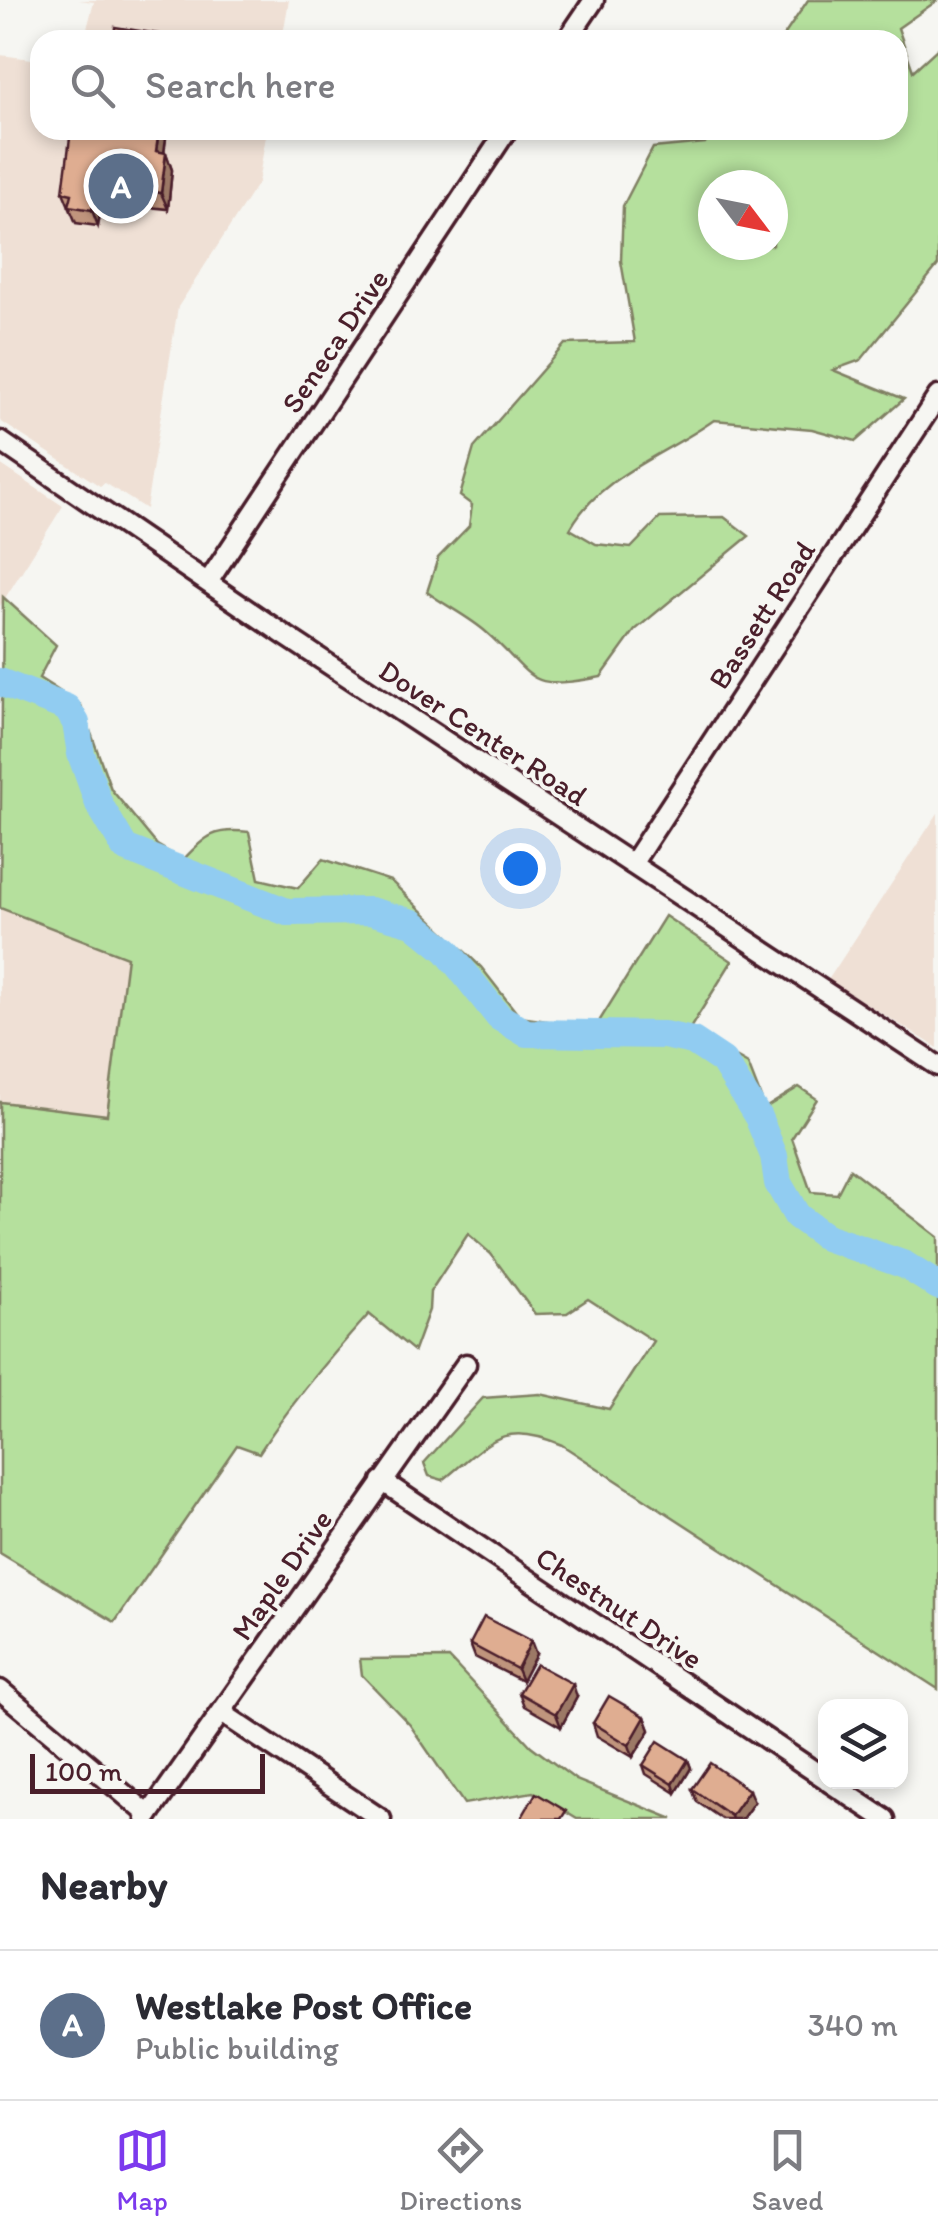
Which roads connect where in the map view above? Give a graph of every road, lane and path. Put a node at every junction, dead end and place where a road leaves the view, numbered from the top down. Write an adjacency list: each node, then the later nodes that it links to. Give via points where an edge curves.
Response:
1 (594, 0): 2 (street)
2 (574, 30)
3 (501, 140): 6 (street, Seneca Drive)
4 (938, 396): 7 (street, Bassett Road)
5 (0, 442): 6 (street, Dover Center Road)
6 (208, 582): 7 (street, Dover Center Road)
7 (632, 864): 8 (street, Dover Center Road)
8 (938, 1066)
9 (466, 1364): 10 (street, Maple Drive)
10 (382, 1481): 12 (street, Maple Drive); 13 (street, Chestnut Drive)
11 (0, 1690): 15 (street)
12 (222, 1713): 15 (street, Maple Drive); 16 (street)
13 (818, 1774)
14 (840, 1789): 17 (street, Chestnut Drive)
15 (147, 1817)
16 (381, 1819)
17 (884, 1819)

